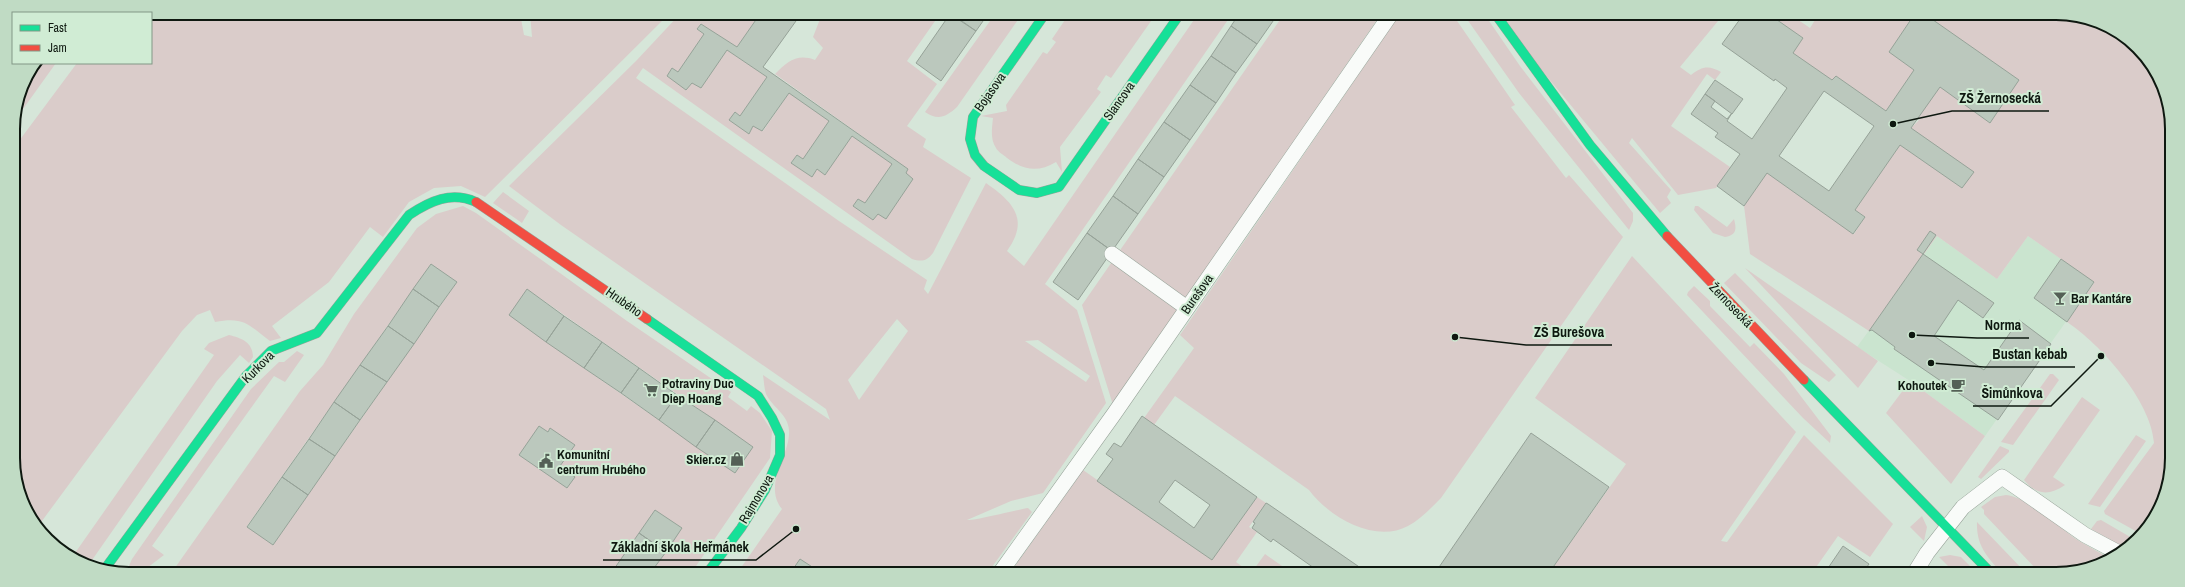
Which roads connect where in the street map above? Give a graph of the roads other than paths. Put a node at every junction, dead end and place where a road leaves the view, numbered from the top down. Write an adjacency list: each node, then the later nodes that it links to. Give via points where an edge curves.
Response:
1 (1041, 20): 5 (street, Bojasova, via 973,116 970,139 976,155 984,166 1019,190 1037,193)
2 (1176, 20): 5 (street, Slancova)
3 (1387, 20): 8 (street, Burešova)
4 (1500, 20): 10 (street, Žernosecká, via 1590,145 1649,216 1701,274)
5 (1059, 187)
6 (440, 197): 9 (street, Hrubého, via 471,199 484,205 758,396 775,420); 12 (street, Kurkova, via 423,204 409,215 317,333 271,350 246,376)
7 (1112, 254): 8 (street)
8 (1187, 308): 14 (street, Burešova)
9 (781, 442): 13 (street, Rajmonova, via 781,452 767,486)
10 (1947, 527): 11 (street, via 1966,504 2002,477 2085,534); 15 (street); 16 (street, Žernosecká)
11 (2114, 550)
12 (108, 565)
13 (711, 567)
14 (1004, 567)
15 (1919, 567)
16 (1985, 567)

